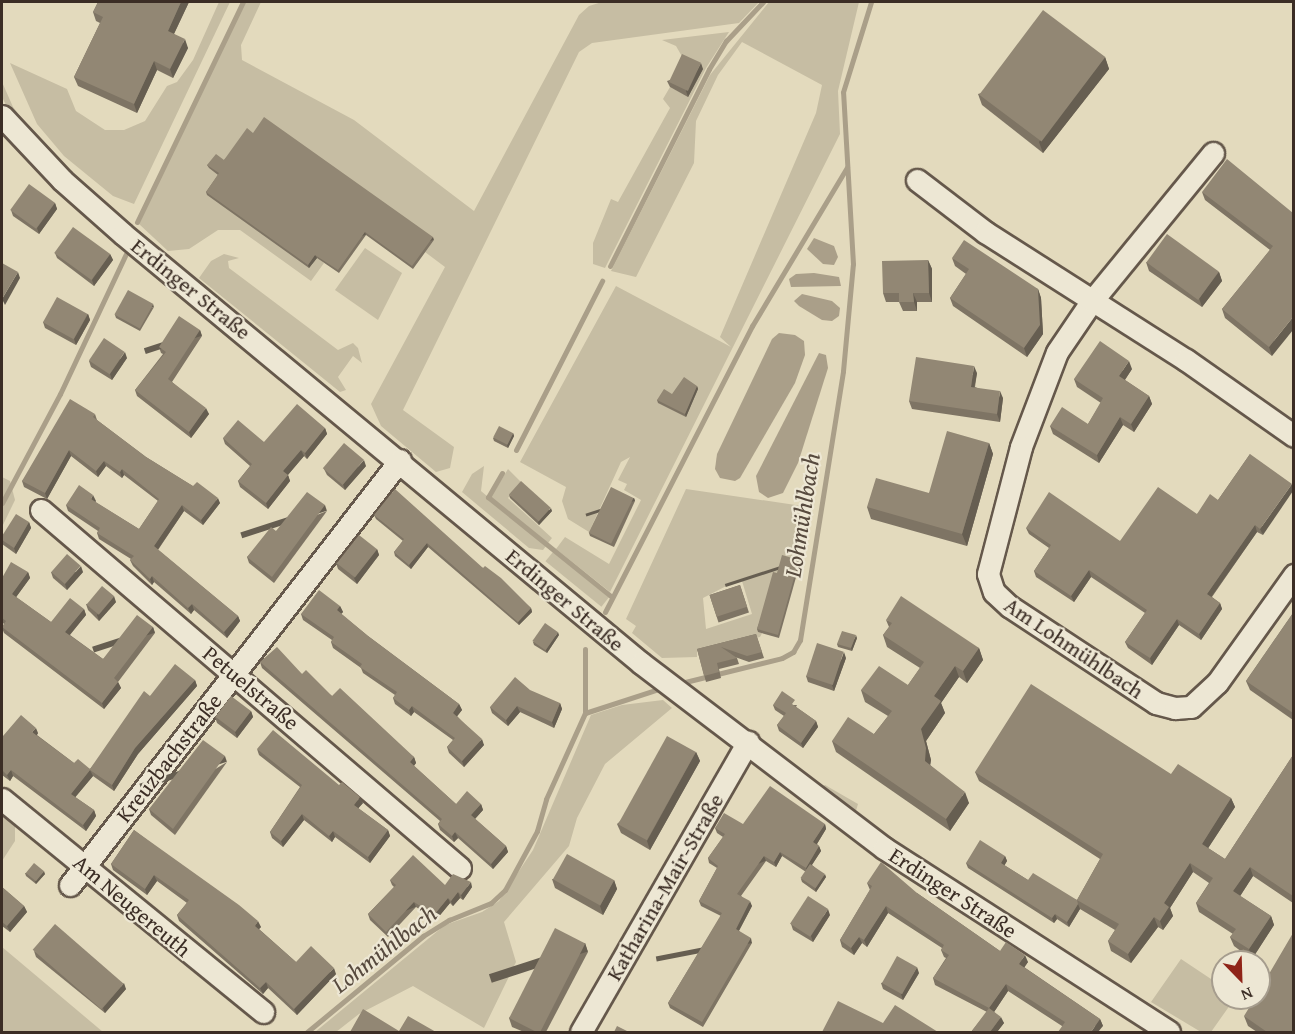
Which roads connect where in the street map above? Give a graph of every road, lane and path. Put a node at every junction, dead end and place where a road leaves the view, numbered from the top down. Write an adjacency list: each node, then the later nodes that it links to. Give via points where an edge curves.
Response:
1 (2, 116): 6 (street, Erdinger Straße, via 62,180 123,234)
2 (1213, 153): 4 (street, Am Lohmühlbach)
3 (917, 180): 4 (street, via 985,232)
4 (1090, 302): 5 (street, via 1180,356); 8 (street, Am Lohmühlbach, via 1056,352 1021,447 990,559 988,574 994,592 1156,703 1175,708 1191,706 1217,683)
5 (1293, 436)
6 (400, 460): 9 (street, Kreuzbachstraße); 10 (street, Erdinger Straße, via 656,675)
7 (41, 510): 9 (street, Petuelstraße)
8 (1293, 575)
9 (234, 675): 12 (street, Kreuzbachstraße); 13 (street, Petuelstraße)
10 (748, 742): 16 (street, Katharina-Mair-Straße); 17 (street, Erdinger Straße, via 884,848)
11 (2, 799): 12 (street, Am Neugereuth)
12 (85, 866): 14 (street, Kreuzbachstraße); 15 (street, Am Neugereuth)
13 (460, 868)
14 (70, 885)
15 (263, 1012)
16 (581, 1032)
17 (1169, 1032)

